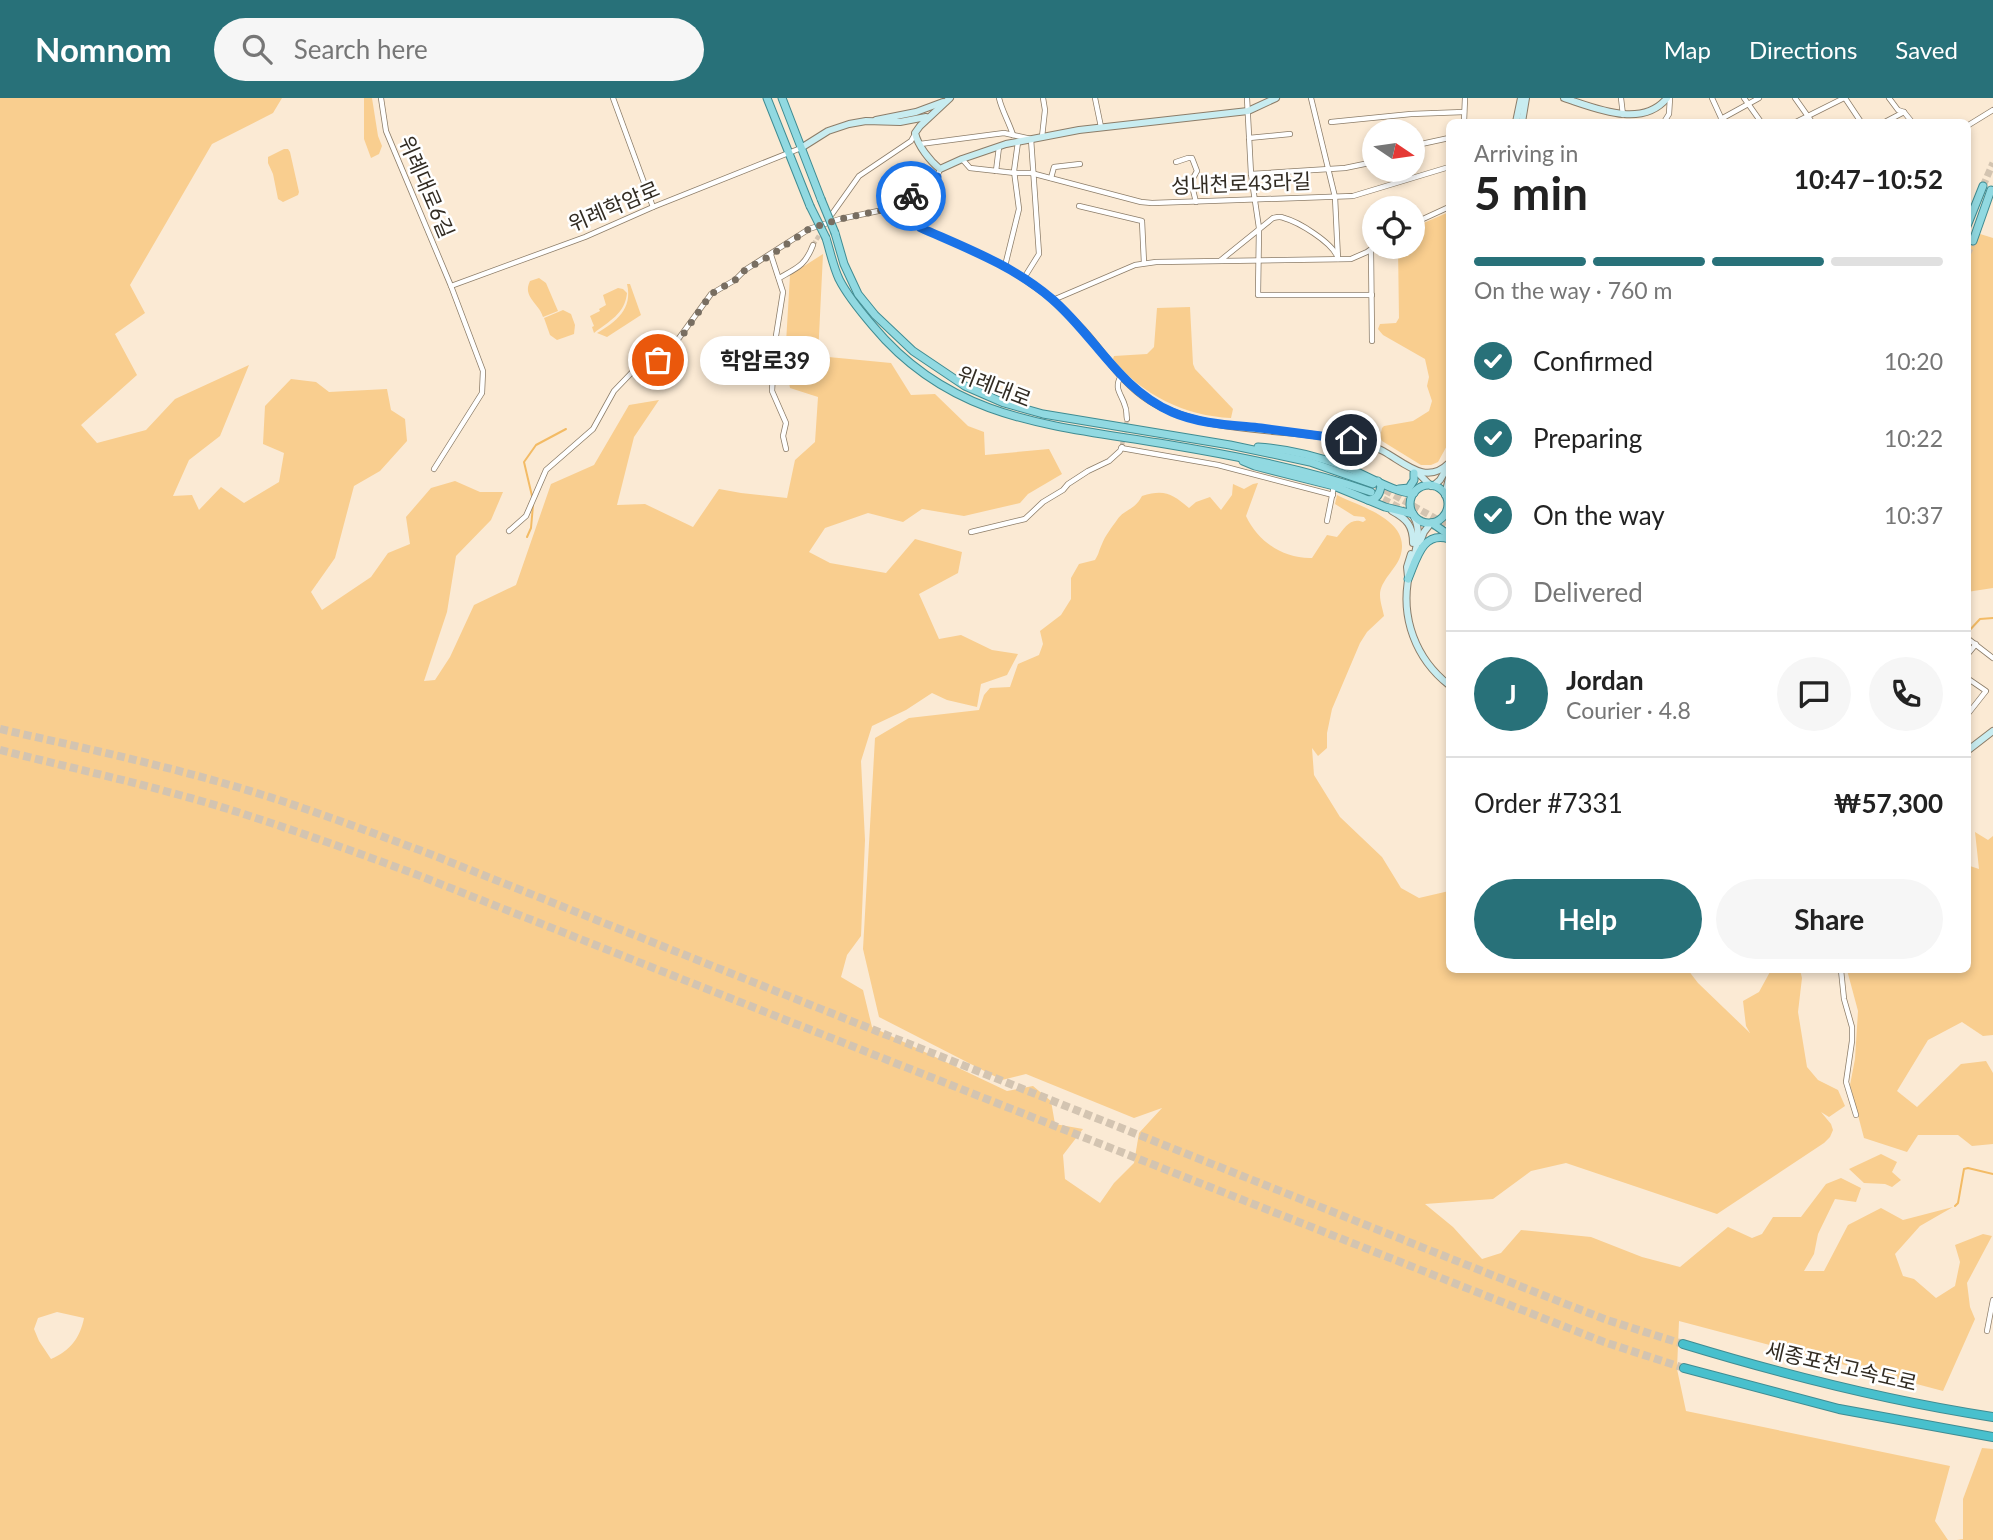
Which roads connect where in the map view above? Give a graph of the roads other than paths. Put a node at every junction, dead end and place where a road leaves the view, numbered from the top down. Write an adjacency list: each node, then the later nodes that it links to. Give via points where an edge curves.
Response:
1 (381, 98): 96 (street, 위례대로6길, via 386,131)
2 (613, 98): 77 (street)
3 (767, 98): 60 (main road, 위례대로)
4 (782, 98): 59 (main road, 위례대로)
5 (999, 98): 52 (street)
6 (1043, 98): 51 (street)
7 (1095, 98): 48 (street)
8 (1247, 98): 28 (street)
9 (1276, 98): 28 (street)
10 (1311, 98): 67 (street)
11 (1465, 98): 29 (street)
12 (1514, 98): 34 (street)
13 (1521, 98): 34 (street)
14 (1526, 98): 35 (street)
15 (1564, 98): 31 (street)
16 (1621, 98): 31 (street)
17 (1669, 98): 31 (street, via 1656,108); 36 (street)
18 (1712, 98): 37 (street)
19 (1744, 98): 25 (street)
20 (1759, 98): 25 (street)
21 (1795, 98): 32 (street)
22 (1845, 98): 32 (street); 42 (street)
23 (1889, 98): 30 (street)
24 (949, 99): 26 (street); 45 (street, via 916,112)
25 (1748, 104): 38 (street); 39 (street)
26 (939, 108): 45 (street, via 923,119); 49 (street)
27 (1993, 110): 47 (street)
28 (1248, 111): 48 (street); 53 (street)
29 (1464, 112): 33 (street); 46 (street)
30 (1904, 112): 43 (street); 44 (street)
31 (1623, 115)
32 (1808, 116): 40 (street); 41 (street)
33 (1464, 119)
34 (1516, 119)
35 (1522, 119)
36 (1666, 119)
37 (1721, 119)
38 (1725, 119)
39 (1759, 119)
40 (1802, 119)
41 (1810, 119)
42 (1859, 119)
43 (1891, 119)
44 (1910, 119)
45 (866, 121): 59 (street, via 828,131)
46 (1331, 122)
47 (1971, 124)
48 (1101, 127): 51 (street)
49 (915, 133): 57 (street); 80 (street, via 911,141 859,176)
50 (1290, 134): 53 (street)
51 (1042, 137): 54 (street)
52 (1016, 138): 54 (street); 57 (street, via 1004,133); 58 (street); 69 (street)
53 (1249, 138): 71 (street)
54 (1031, 139): 70 (street)
55 (1446, 139): 56 (street)
56 (1425, 143)
57 (920, 144): 66 (street)
58 (999, 147): 61 (street); 68 (street)
59 (801, 148): 60 (street, 위례학암로); 108 (main road, 위례대로, bridge, via 858,294 913,351 965,386 1043,414 1277,448 1343,466)
60 (789, 153): 77 (street, 위례학암로); 103 (main road, 위례대로, bridge, via 839,280 886,341 921,371 963,398 1000,412)
61 (961, 159): 66 (street); 68 (street, 성내천로43라길, via 971,167)
62 (1176, 162): 76 (street, via 1192,158 1197,172 1191,182)
63 (1080, 164): 73 (street, via 1054,167)
64 (1362, 164): 67 (street)
65 (1446, 168): 74 (street, 성내천로43라길, via 1353,196)
66 (940, 169): 72 (street)
67 (1330, 169): 71 (street); 74 (street)
68 (996, 171): 69 (street, 성내천로43라길)
69 (1015, 173): 70 (street, 성내천로43라길); 93 (street, via 1019,209)
70 (1033, 174): 73 (street, 성내천로43라길); 95 (street, via 1039,254)
71 (1251, 174): 75 (street)
72 (937, 177): 87 (street, via 883,210 809,229); 93 (street, via 921,228)
73 (1051, 178): 76 (street, 성내천로43라길, via 1145,203)
74 (1335, 197): 75 (street, 성내천로43라길); 88 (street)
75 (1254, 199): 76 (street, 성내천로43라길); 83 (street)
76 (1196, 202)
77 (653, 206): 96 (street, 위례학암로, via 556,249)
78 (1079, 206): 92 (street, via 1142,221)
79 (1446, 208): 81 (street)
80 (831, 214)
81 (1425, 218)
82 (1971, 218): 84 (main road, via 1987,188)
83 (1259, 229): 88 (street, via 1282,216 1321,238 1334,248); 90 (street); 91 (street)
84 (1973, 241)
85 (813, 245): 94 (street, via 802,266)
86 (1362, 254): 88 (street)
87 (771, 255): 94 (street); 120 (street, via 711,294 671,349 658,360 638,366 625,379 593,429 546,470 526,516)
88 (1338, 259): 90 (street)
89 (1372, 259): 97 (street)
90 (1258, 260): 91 (street); 97 (street, via 1258,295)
91 (1221, 261): 92 (street)
92 (1144, 264): 98 (street)
93 (1005, 266): 95 (street)
94 (779, 278): 102 (street, via 783,292 772,391 786,424)
95 (1024, 278): 98 (street)
96 (450, 286): 105 (street, 위례대로6길, via 483,371 483,382 477,402)
97 (1372, 295): 99 (street)
98 (1053, 300): 100 (street)
99 (1372, 341)
100 (1121, 376): 101 (street, via 1118,394); 107 (street, via 1149,400 1182,416 1351,440 1380,450)
101 (1127, 419)
102 (786, 449)
103 (1226, 454): 111 (main road); 113 (main road, 위례대로, via 1311,473)
104 (1446, 465): 107 (street, via 1438,471)
105 (434, 469)
106 (1446, 469): 109 (street)
107 (1413, 470): 109 (street); 110 (main road, via 1409,488); 112 (main road, via 1418,480)
108 (1375, 482): 110 (main road, 위례대로); 113 (main road, via 1381,486 1379,495 1372,500)
109 (1432, 486): 112 (main road); 114 (main road)
110 (1391, 487): 112 (main road, 위례대로)
111 (1334, 491): 113 (main road); 118 (street); 121 (street, via 1122,447 1025,519)
112 (1415, 491): 117 (main road, via 1410,504)
113 (1369, 496): 115 (main road)
114 (1446, 496)
115 (1385, 507): 117 (main road); 125 (street, via 1406,519 1412,531)
116 (1446, 513): 119 (main road)
117 (1413, 515): 119 (main road); 124 (street, via 1418,524)
118 (1326, 521)
119 (1432, 523): 122 (main road); 124 (street)
120 (509, 531)
121 (971, 532)
122 (1446, 535)
123 (1446, 537): 125 (main road, via 1422,547)
124 (1417, 547): 125 (street)
125 (1408, 579): 129 (street, via 1406,610 1415,642)
126 (1971, 641): 127 (street)
127 (1993, 658)
128 (1971, 681): 130 (street, via 1986,691)
129 (1446, 683)
130 (1971, 710)
131 (1993, 731): 132 (street)
132 (1971, 748)
133 (1841, 973): 134 (street, via 1852,1027 1846,1082)
134 (1856, 1115)
135 (1993, 1300): 136 (street)
136 (1989, 1326)
137 (1683, 1344): 139 (highway, 세종포천고속도로, via 1815,1381)
138 (1684, 1368): 140 (highway, 세종포천고속도로, via 1839,1409)
139 (1993, 1417)
140 (1993, 1437)

